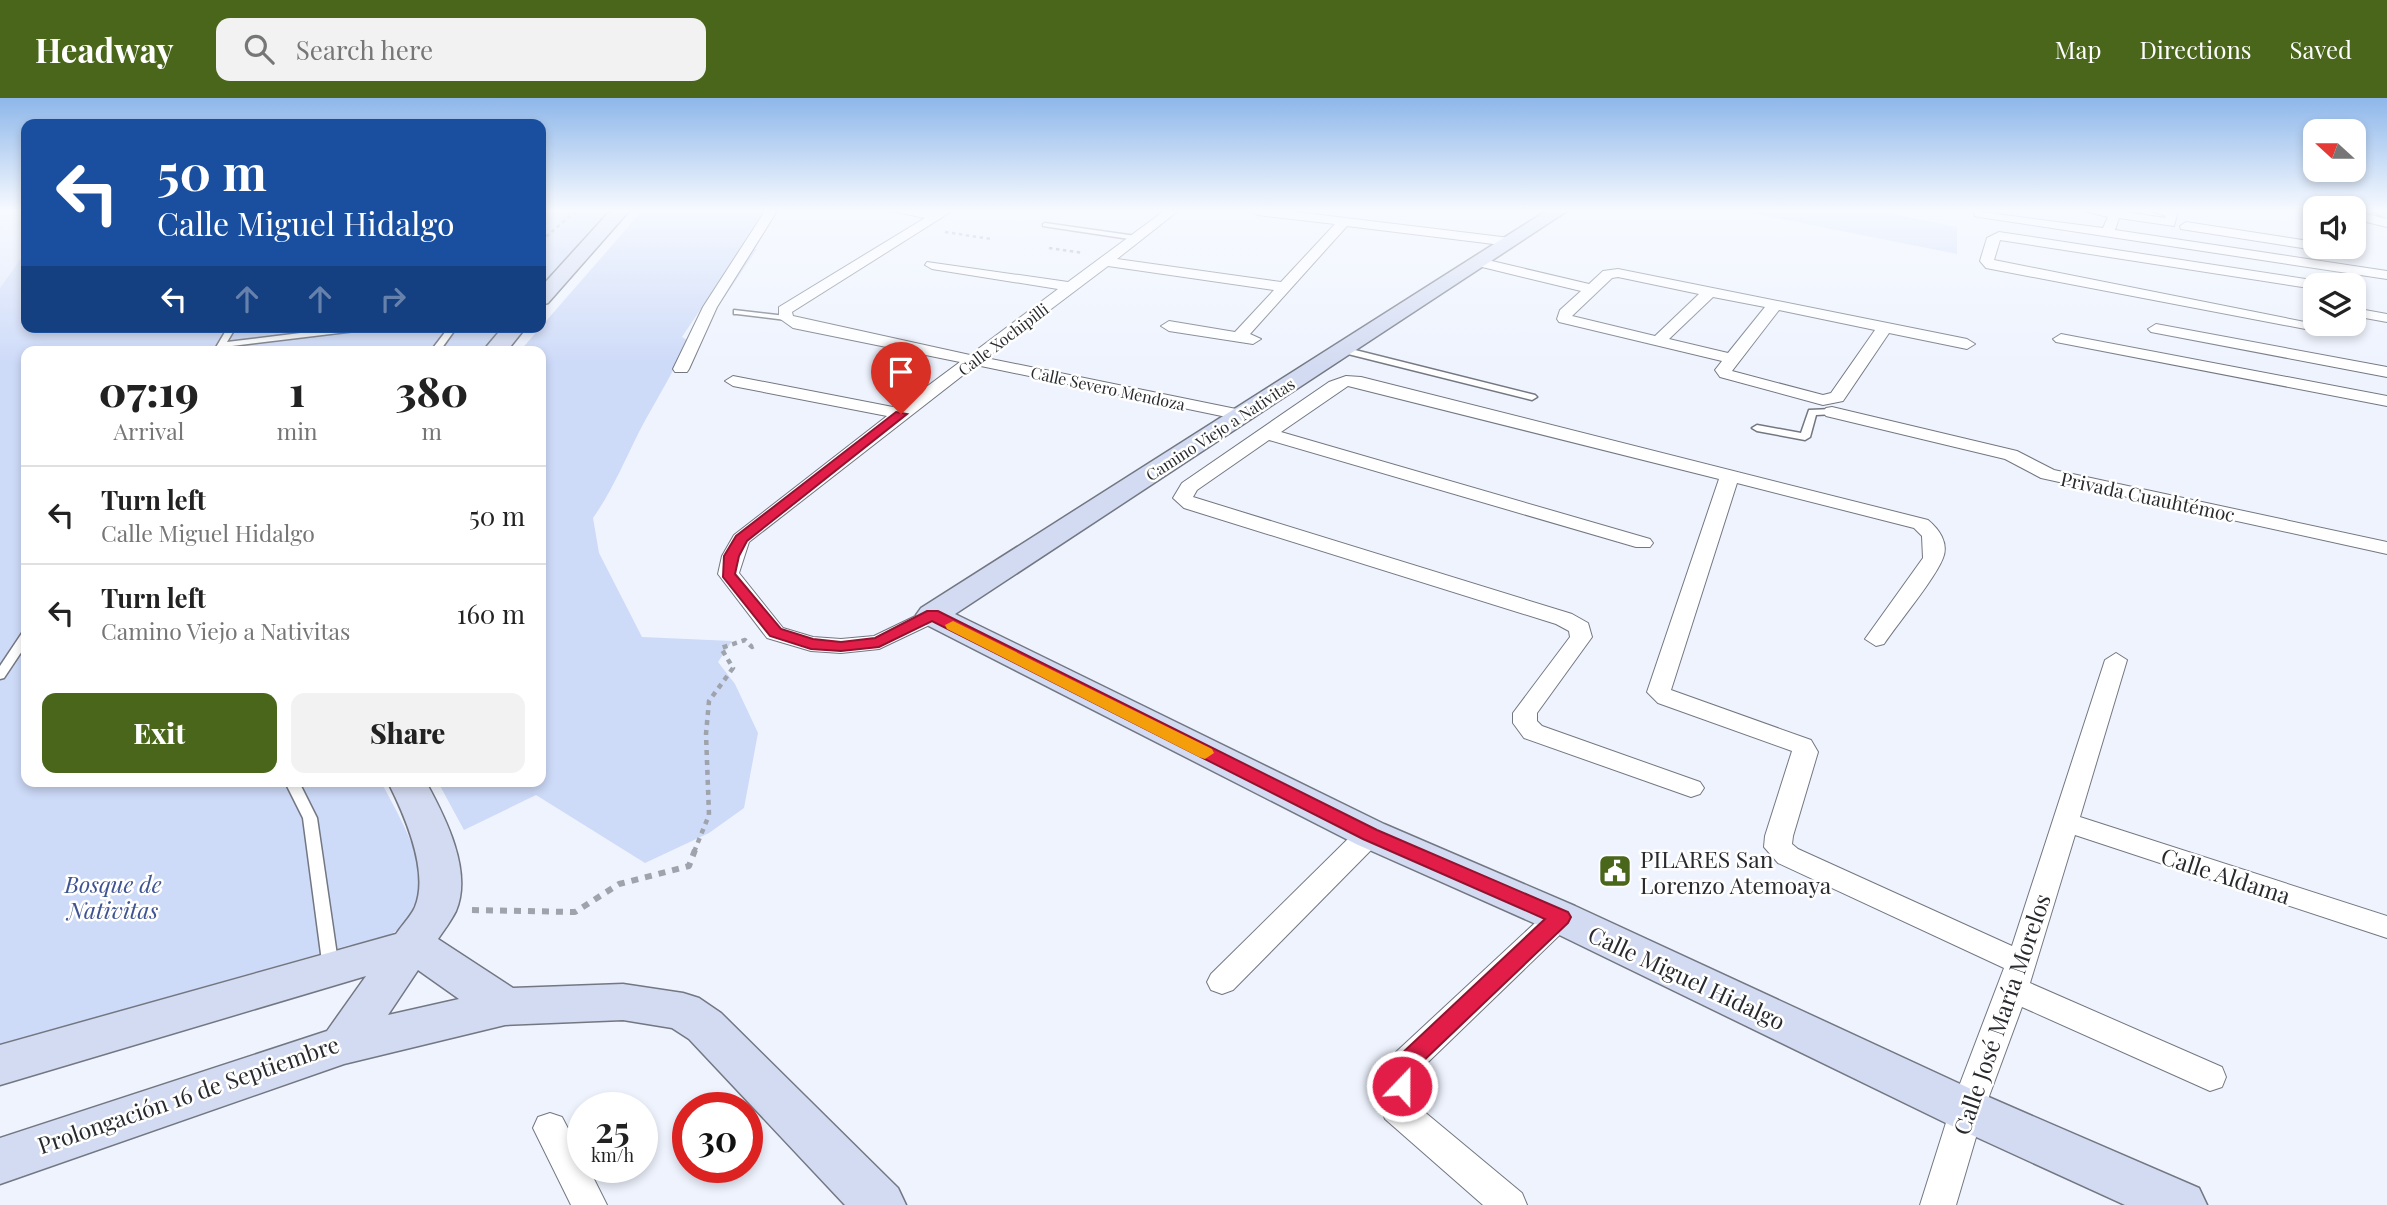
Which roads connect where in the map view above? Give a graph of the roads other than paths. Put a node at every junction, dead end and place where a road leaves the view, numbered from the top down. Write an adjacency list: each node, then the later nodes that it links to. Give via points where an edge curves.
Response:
1 (574, 263): 22 (street)
2 (738, 263): 41 (street, via 710,307)
3 (864, 263): 25 (street)
4 (1103, 263): 18 (street, Calle Xochipilli)
5 (1116, 263): 19 (street)
6 (1307, 263): 19 (street)
7 (1478, 263): 38 (street, Camino Viejo a Nativitas)
8 (1482, 263): 20 (street)
9 (1989, 263): 28 (street)
10 (2174, 263): 17 (street)
11 (2313, 263): 14 (street)
12 (2368, 263): 15 (street)
13 (932, 265): 18 (street)
14 (2322, 265): 15 (street)
15 (2369, 272): 16 (street)
16 (2387, 275)
17 (2303, 282)
18 (1071, 287): 40 (street, Calle Xochipilli)
19 (1284, 288): 33 (street)
20 (1593, 289): 21 (street, via 1608,274 1618,273); 35 (street, via 1564,319)
21 (1710, 290): 23 (street); 35 (street)
22 (546, 293)
23 (1775, 304): 30 (street); 39 (street)
24 (737, 312): 25 (lane)
25 (785, 314): 40 (street, Calle Severo Mendoza, via 793,323)
26 (2366, 314): 27 (street)
27 (2387, 318)
28 (2303, 324)
29 (1169, 326): 33 (street)
30 (1885, 327): 36 (street); 39 (street, via 1837,397 1822,400 1726,374 1723,370)
31 (2156, 329): 42 (street)
32 (328, 333): 37 (lane)
33 (1247, 338)
34 (2062, 339): 45 (street)
35 (1658, 342): 39 (street)
36 (1967, 344)
37 (234, 346)
38 (1343, 350): 44 (lane); 48 (street, Camino Viejo a Nativitas)
39 (1733, 359)
40 (975, 360): 47 (street, Calle Xochipilli); 48 (street, Calle Severo Mendoza)
41 (681, 369)
42 (2387, 372)
43 (733, 381): 47 (street)
44 (1532, 397)
45 (2387, 401)
46 (1832, 412): 49 (lane, via 1812,412 1805,437); 53 (street, Privada Cuauhtémoc, via 2011,454 2048,474)
47 (901, 414): 56 (street, Calle Xochipilli, via 741,539 728,574 775,633 811,644)
48 (1241, 415): 54 (street, Camino Viejo a Nativitas)
49 (1757, 428)
50 (1266, 433): 51 (street, via 1335,386 1361,382); 52 (street); 62 (street, via 1189,487 1183,498 1564,619 1580,628 1581,637 1525,713 1525,723 1533,732)
51 (1729, 478): 55 (street, via 1921,524 1933,533 1933,558); 69 (street, via 1659,692 1802,746 1805,752 1779,836 1779,848 1788,856)
52 (1643, 543)
53 (2387, 548)
54 (932, 615): 56 (street, Camino Viejo a Nativitas); 64 (street, Calle Miguel Hidalgo)
55 (1877, 639)
56 (879, 642)
57 (21, 644): 59 (lane)
58 (2116, 660): 63 (street, Calle José María Morelos)
59 (0, 675)
60 (294, 787): 68 (lane, via 310,818)
61 (410, 787): 66 (street, via 440,868)
62 (1691, 788)
63 (2065, 822): 67 (street, Calle Aldama); 69 (street, Calle José María Morelos)
64 (1370, 834): 65 (street, Calle Miguel Hidalgo); 70 (street)
65 (1560, 917): 75 (street, Calle Miguel Hidalgo); 80 (street, via 1407,1062 1397,1109)
66 (425, 927): 68 (street); 71 (street); 72 (street, Prolongación 16 de Septiembre)
67 (2387, 928)
68 (331, 969): 73 (street)
69 (2017, 976): 74 (street); 75 (street, Calle José María Morelos)
70 (1222, 982)
71 (505, 1007): 72 (street); 78 (street, via 623,1002 683,1011 705,1026)
72 (343, 1045): 77 (street, Prolongación 16 de Septiembre)
73 (0, 1065)
74 (2210, 1077)
75 (1967, 1110): 81 (street, Calle José María Morelos); 82 (street, Calle Miguel Hidalgo)
76 (550, 1128): 79 (street)
77 (0, 1161)
78 (872, 1201)
79 (589, 1205)
80 (1509, 1205)
81 (1938, 1205)
82 (2181, 1205)

